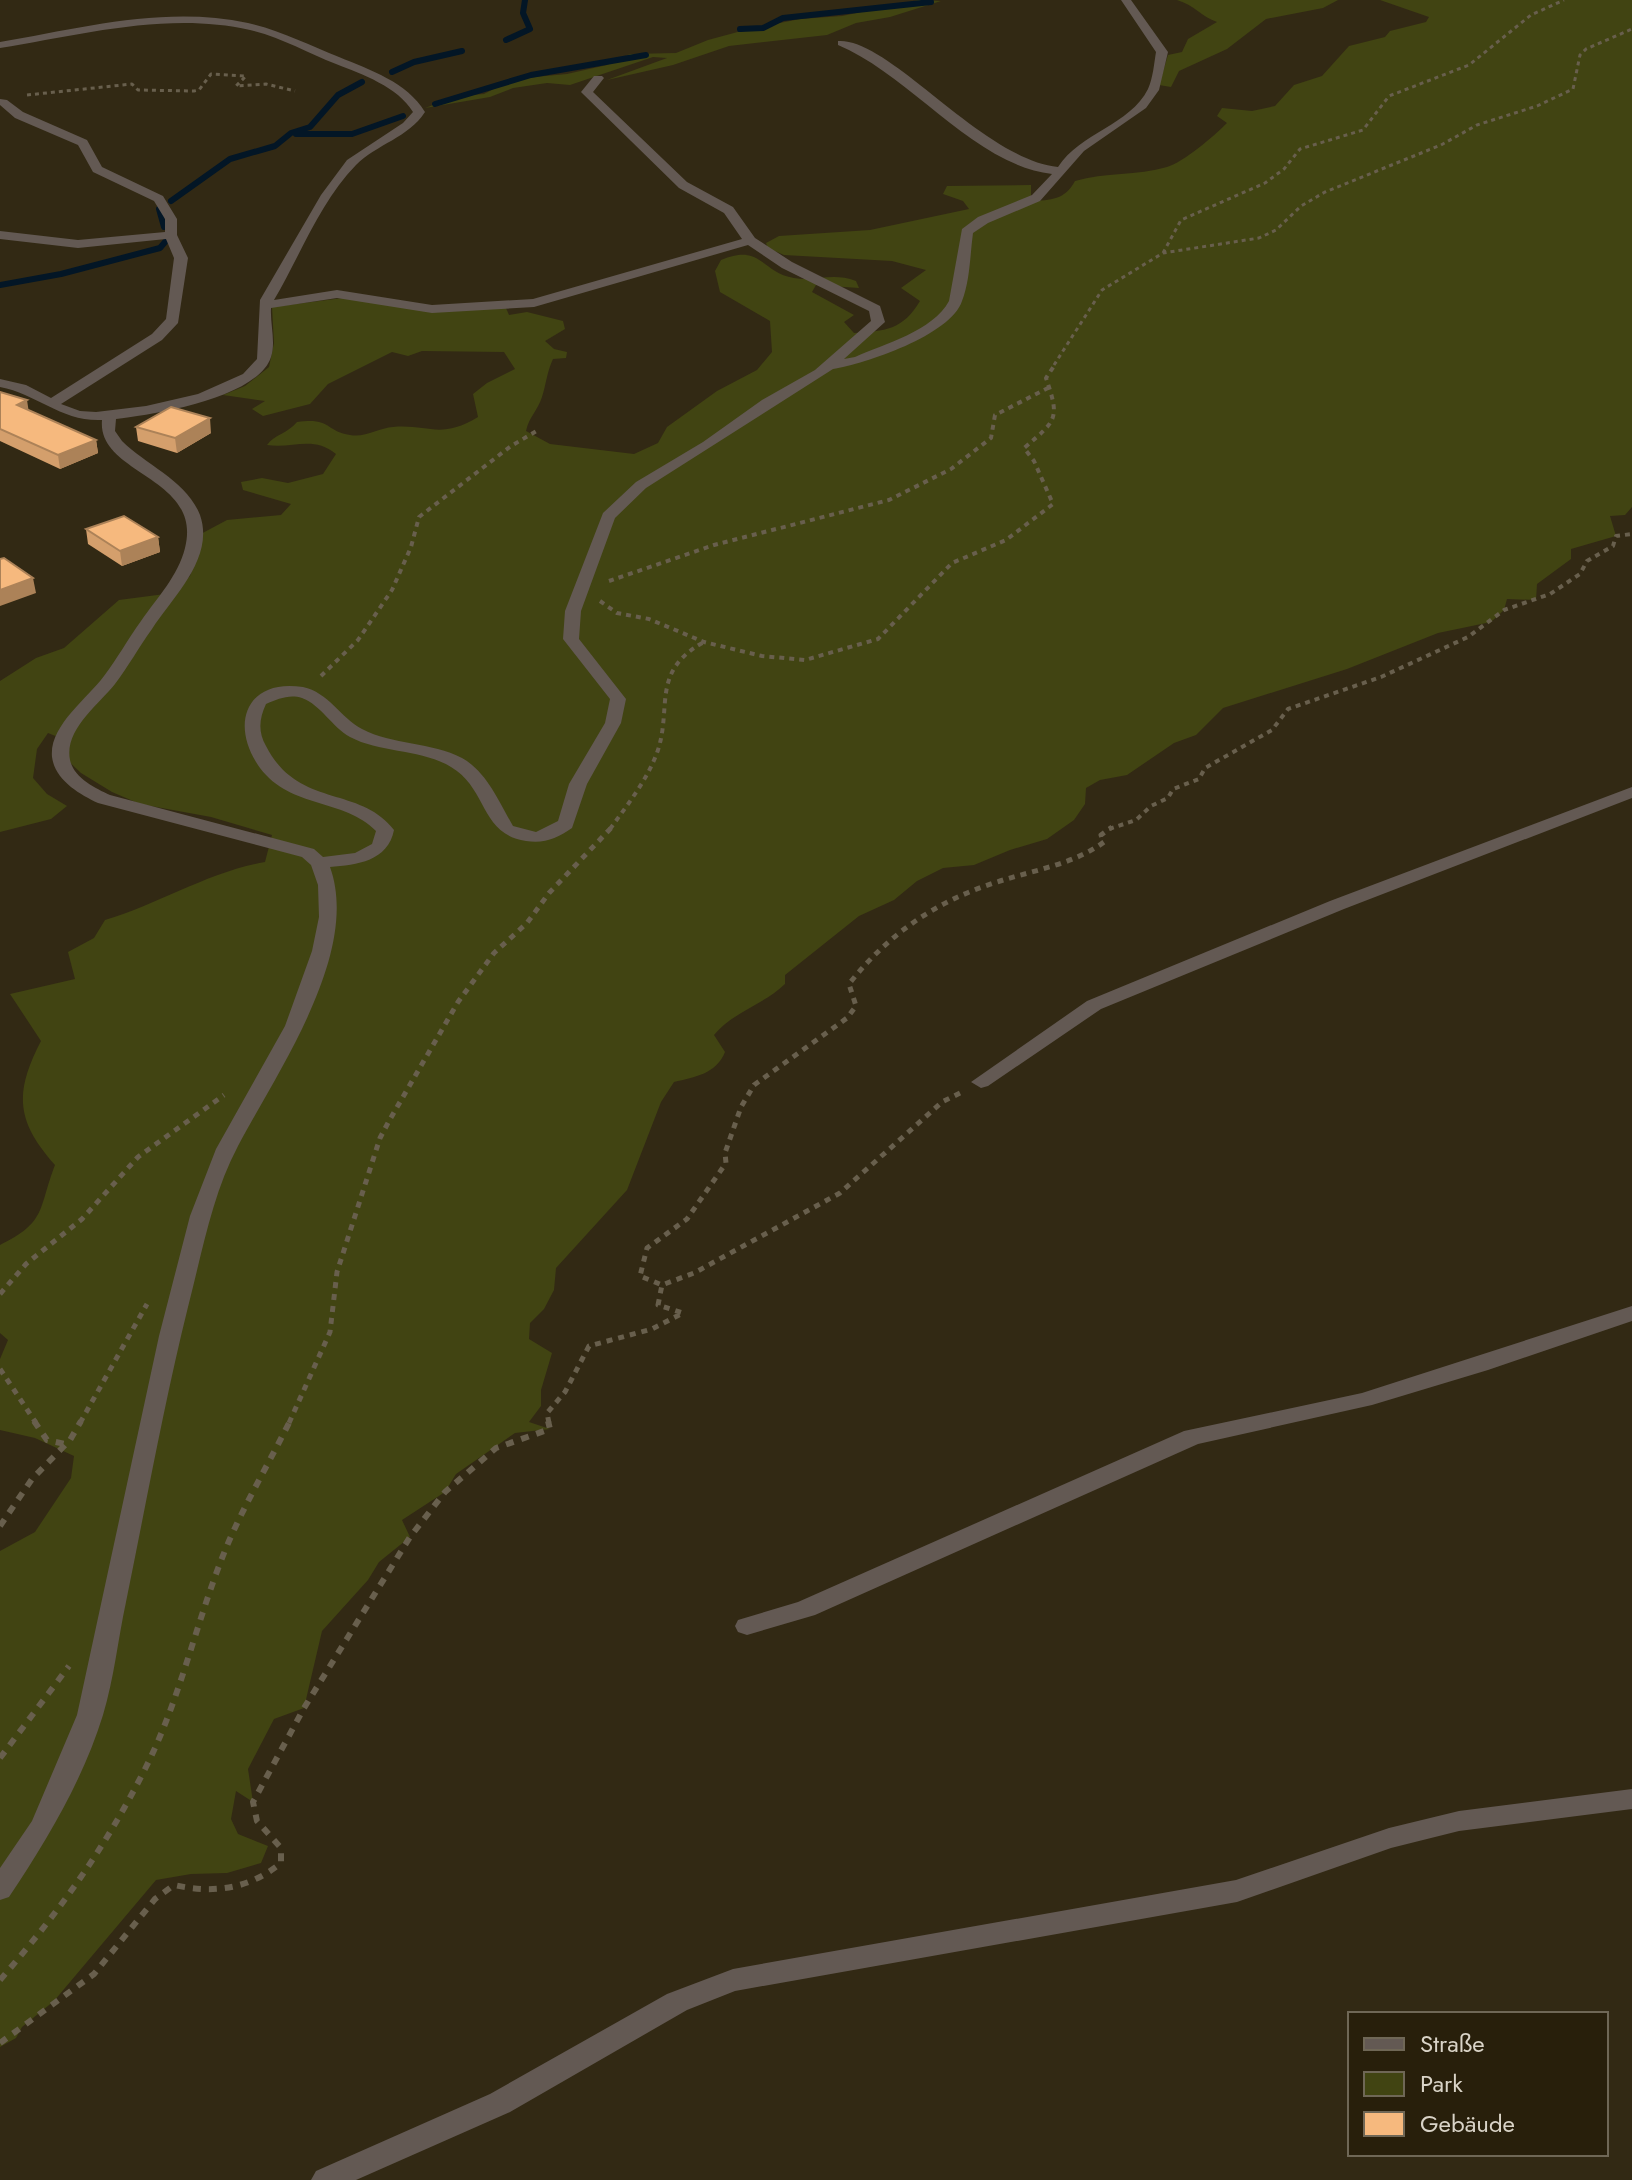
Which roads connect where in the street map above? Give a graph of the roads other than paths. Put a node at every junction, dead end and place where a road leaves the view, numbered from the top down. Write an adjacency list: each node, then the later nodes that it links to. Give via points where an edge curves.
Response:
1 (1126, 0): 6 (street, via 1162,52 1152,93 1123,122 1069,156)
2 (842, 43): 6 (street, via 868,54 1028,167)
3 (0, 45): 10 (street, via 134,25 216,20 260,29 352,67 413,102 419,109 416,118 344,172)
4 (598, 78): 9 (street, via 587,92 683,185 729,210)
5 (3, 102): 8 (street, via 19,115 83,143 97,169 159,199 171,219)
6 (1061, 171): 11 (street, via 1036,198 967,232 956,301 941,320 858,361)
7 (0, 235): 8 (street, via 78,244)
8 (171, 235): 13 (street, via 181,258 173,320 157,337)
9 (750, 241): 10 (street, via 534,303 432,309 337,294); 11 (street, via 877,311 875,327)
10 (265, 305): 14 (street, via 265,353 252,373 203,395)
11 (829, 365): 16 (street, via 626,496 602,527 573,611 571,639 618,699 618,707 578,784 566,824 549,835 526,836 506,829 468,770 356,733 302,692 267,696 250,725 261,756 295,790 370,817 385,830 373,852)
12 (0, 383): 13 (street)
13 (51, 404): 14 (street, via 77,414)
14 (109, 417): 16 (street, via 108,431 121,449 184,501 194,519 194,541 181,576 69,731 61,761 75,781 104,799 296,849)
15 (1632, 792): 17 (street, via 1094,1005)
16 (319, 863): 21 (street, via 329,900 321,951 295,1026 226,1149 201,1216 170,1336 90,1715 43,1825)
17 (981, 1082)
18 (1632, 1313): 19 (street, via 1364,1400 1192,1437 806,1609)
19 (747, 1626)
20 (1632, 1799): 22 (street, via 1459,1821 1389,1838 1237,1891 733,1980 677,2002 500,2103)
21 (0, 1889)
22 (326, 2180)

